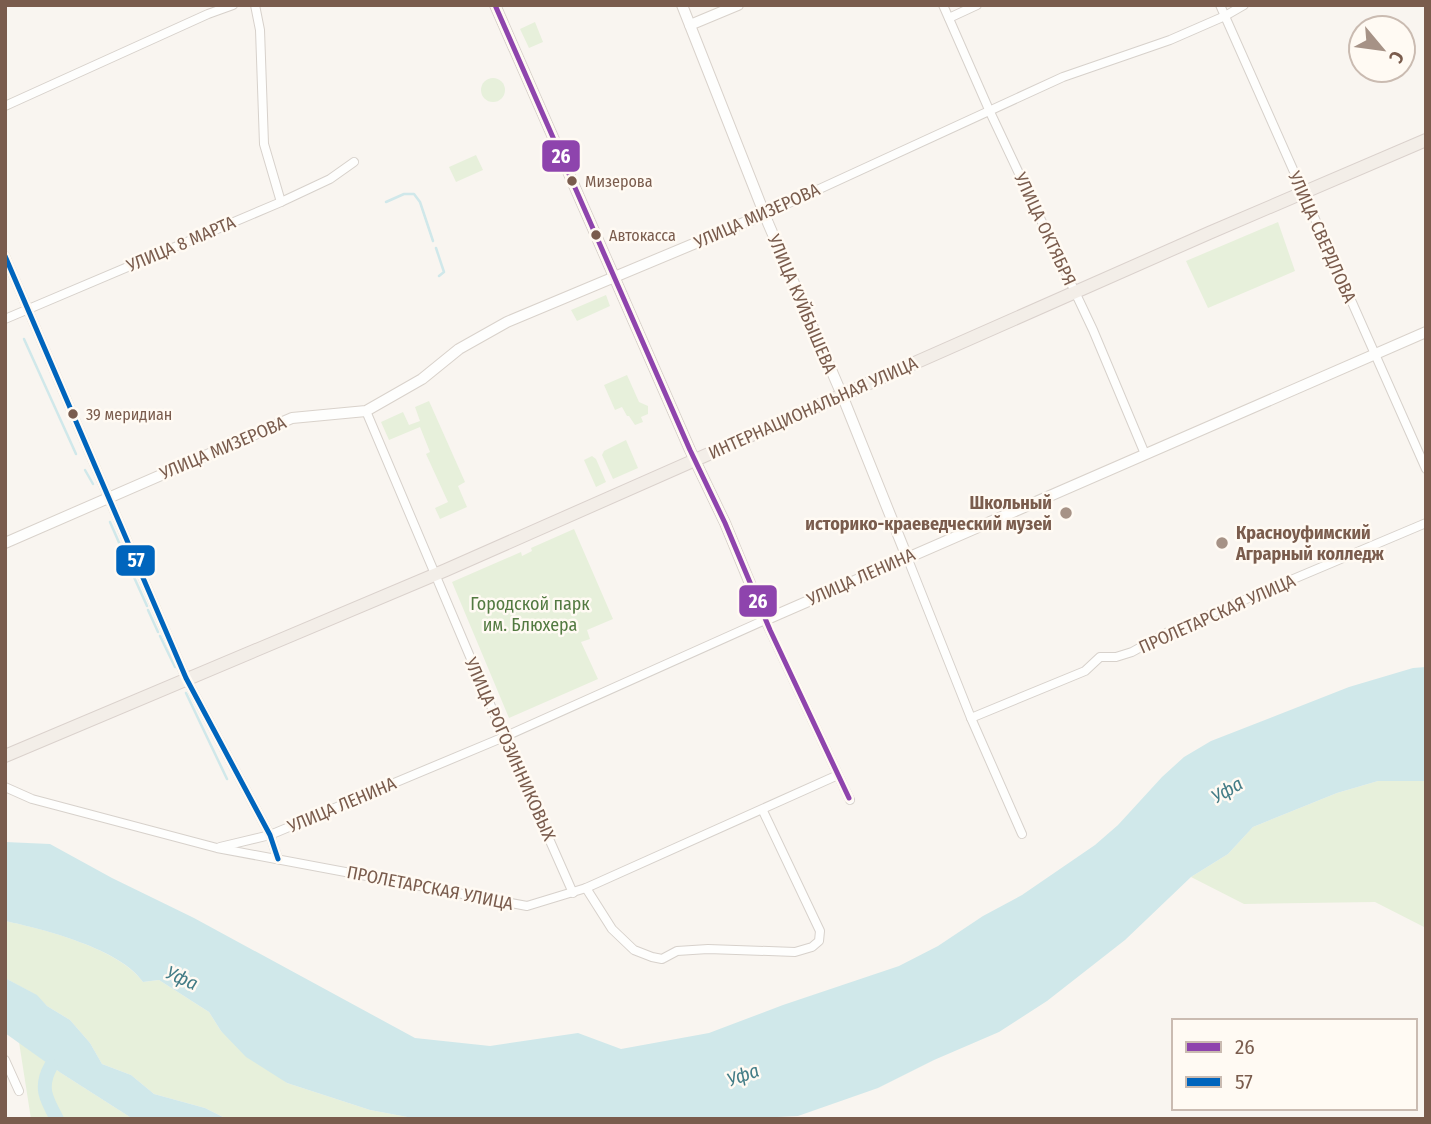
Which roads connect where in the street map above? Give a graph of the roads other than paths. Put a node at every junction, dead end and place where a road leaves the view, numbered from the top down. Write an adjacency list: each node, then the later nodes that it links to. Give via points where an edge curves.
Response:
1 (203, 5): 11 (street)
2 (233, 5): 11 (street)
3 (256, 5): 20 (street, via 264,144)
4 (495, 5): 23 (main road)
5 (682, 5): 14 (main road, УЛИЦА КУЙБЫШЕВА)
6 (738, 5): 14 (main road)
7 (943, 5): 13 (street, УЛИЦА ОКТЯБРЯ)
8 (977, 5): 13 (street)
9 (1220, 5): 12 (street, УЛИЦА СВЕРДЛОВА)
10 (1244, 5): 12 (street, УЛИЦА МИЗЕРОВА)
11 (208, 14): 15 (street)
12 (1225, 16): 16 (street, УЛИЦА МИЗЕРОВА, via 1063,77); 19 (street, УЛИЦА СВЕРДЛОВА)
13 (949, 18): 16 (street, УЛИЦА ОКТЯБРЯ)
14 (690, 25): 21 (main road, УЛИЦА КУЙБЫШЕВА)
15 (5, 106)
16 (990, 112): 21 (street, УЛИЦА МИЗЕРОВА); 24 (street, УЛИЦА ОКТЯБРЯ)
17 (1426, 140): 19 (main road, ИНТЕРНАЦИОНАЛЬНАЯ УЛИЦА)
18 (354, 162): 20 (street, УЛИЦА 8 МАРТА)
19 (1302, 193): 24 (main road, ИНТЕРНАЦИОНАЛЬНАЯ УЛИЦА); 28 (street, УЛИЦА СВЕРДЛОВА)
20 (281, 202): 25 (street, УЛИЦА 8 МАРТА)
21 (765, 214): 23 (main road, УЛИЦА МИЗЕРОВА); 29 (main road, УЛИЦА КУЙБЫШЕВА)
22 (5, 256): 25 (street)
23 (614, 277): 30 (main road, УЛИЦА МИЗЕРОВА, via 507,322 459,349 422,380); 32 (main road)
24 (1074, 293): 29 (main road, ИНТЕРНАЦИОНАЛЬНАЯ УЛИЦА); 31 (street, УЛИЦА ОКТЯБРЯ)
25 (28, 309): 26 (street, УЛИЦА 8 МАРТА); 34 (street)
26 (5, 319)
27 (1426, 332): 28 (main road, УЛИЦА ЛЕНИНА)
28 (1375, 353): 31 (main road, УЛИЦА ЛЕНИНА); 33 (street, УЛИЦА СВЕРДЛОВА)
29 (842, 395): 32 (main road, ИНТЕРНАЦИОНАЛЬНАЯ УЛИЦА); 37 (main road, УЛИЦА КУЙБЫШЕВА)
30 (366, 411): 34 (main road, УЛИЦА МИЗЕРОВА, via 292,418); 38 (street, УЛИЦА РОГОЗИННИКОВЫХ)
31 (1145, 454): 37 (main road, УЛИЦА ЛЕНИНА)
32 (695, 459): 38 (main road, ИНТЕРНАЦИОНАЛЬНАЯ УЛИЦА); 39 (main road)
33 (1426, 469)
34 (109, 497): 36 (main road, УЛИЦА МИЗЕРОВА); 40 (street)
35 (1426, 523): 41 (street, ПРОЛЕТАРСКАЯ УЛИЦА, via 1168,632 1132,652 1100,657 1085,671)
36 (5, 542)
37 (907, 557): 39 (main road, УЛИЦА ЛЕНИНА); 41 (street, УЛИЦА КУЙБЫШЕВА)
38 (435, 574): 40 (main road, ИНТЕРНАЦИОНАЛЬНАЯ УЛИЦА); 42 (street, УЛИЦА РОГОЗИННИКОВЫХ)
39 (765, 620): 42 (street, УЛИЦА ЛЕНИНА); 44 (street)
40 (186, 678): 43 (main road, ИНТЕРНАЦИОНАЛЬНАЯ УЛИЦА); 49 (street)
41 (971, 718): 48 (street, УЛИЦА КУЙБЫШЕВА)
42 (504, 737): 49 (street, УЛИЦА ЛЕНИНА); 53 (street, УЛИЦА РОГОЗИННИКОВЫХ)
43 (5, 756)
44 (838, 775): 46 (street); 47 (street, ПРОЛЕТАРСКАЯ УЛИЦА)
45 (5, 787): 50 (street, ПРОЛЕТАРСКАЯ УЛИЦА, via 32,799)
46 (850, 800)
47 (763, 811): 52 (street, ПРОЛЕТАРСКАЯ УЛИЦА); 52 (street, via 820,932 817,943 795,952 708,948 677,951 662,959 652,957 634,950 612,929)
48 (1022, 834)
49 (270, 835): 50 (street, УЛИЦА ЛЕНИНА); 51 (street)
50 (217, 848): 51 (street, ПРОЛЕТАРСКАЯ УЛИЦА)
51 (278, 859): 53 (street, ПРОЛЕТАРСКАЯ УЛИЦА, via 527,906)
52 (586, 888): 53 (street, ПРОЛЕТАРСКАЯ УЛИЦА)
53 (573, 893)
54 (5, 1060): 55 (street)
55 (19, 1091)

